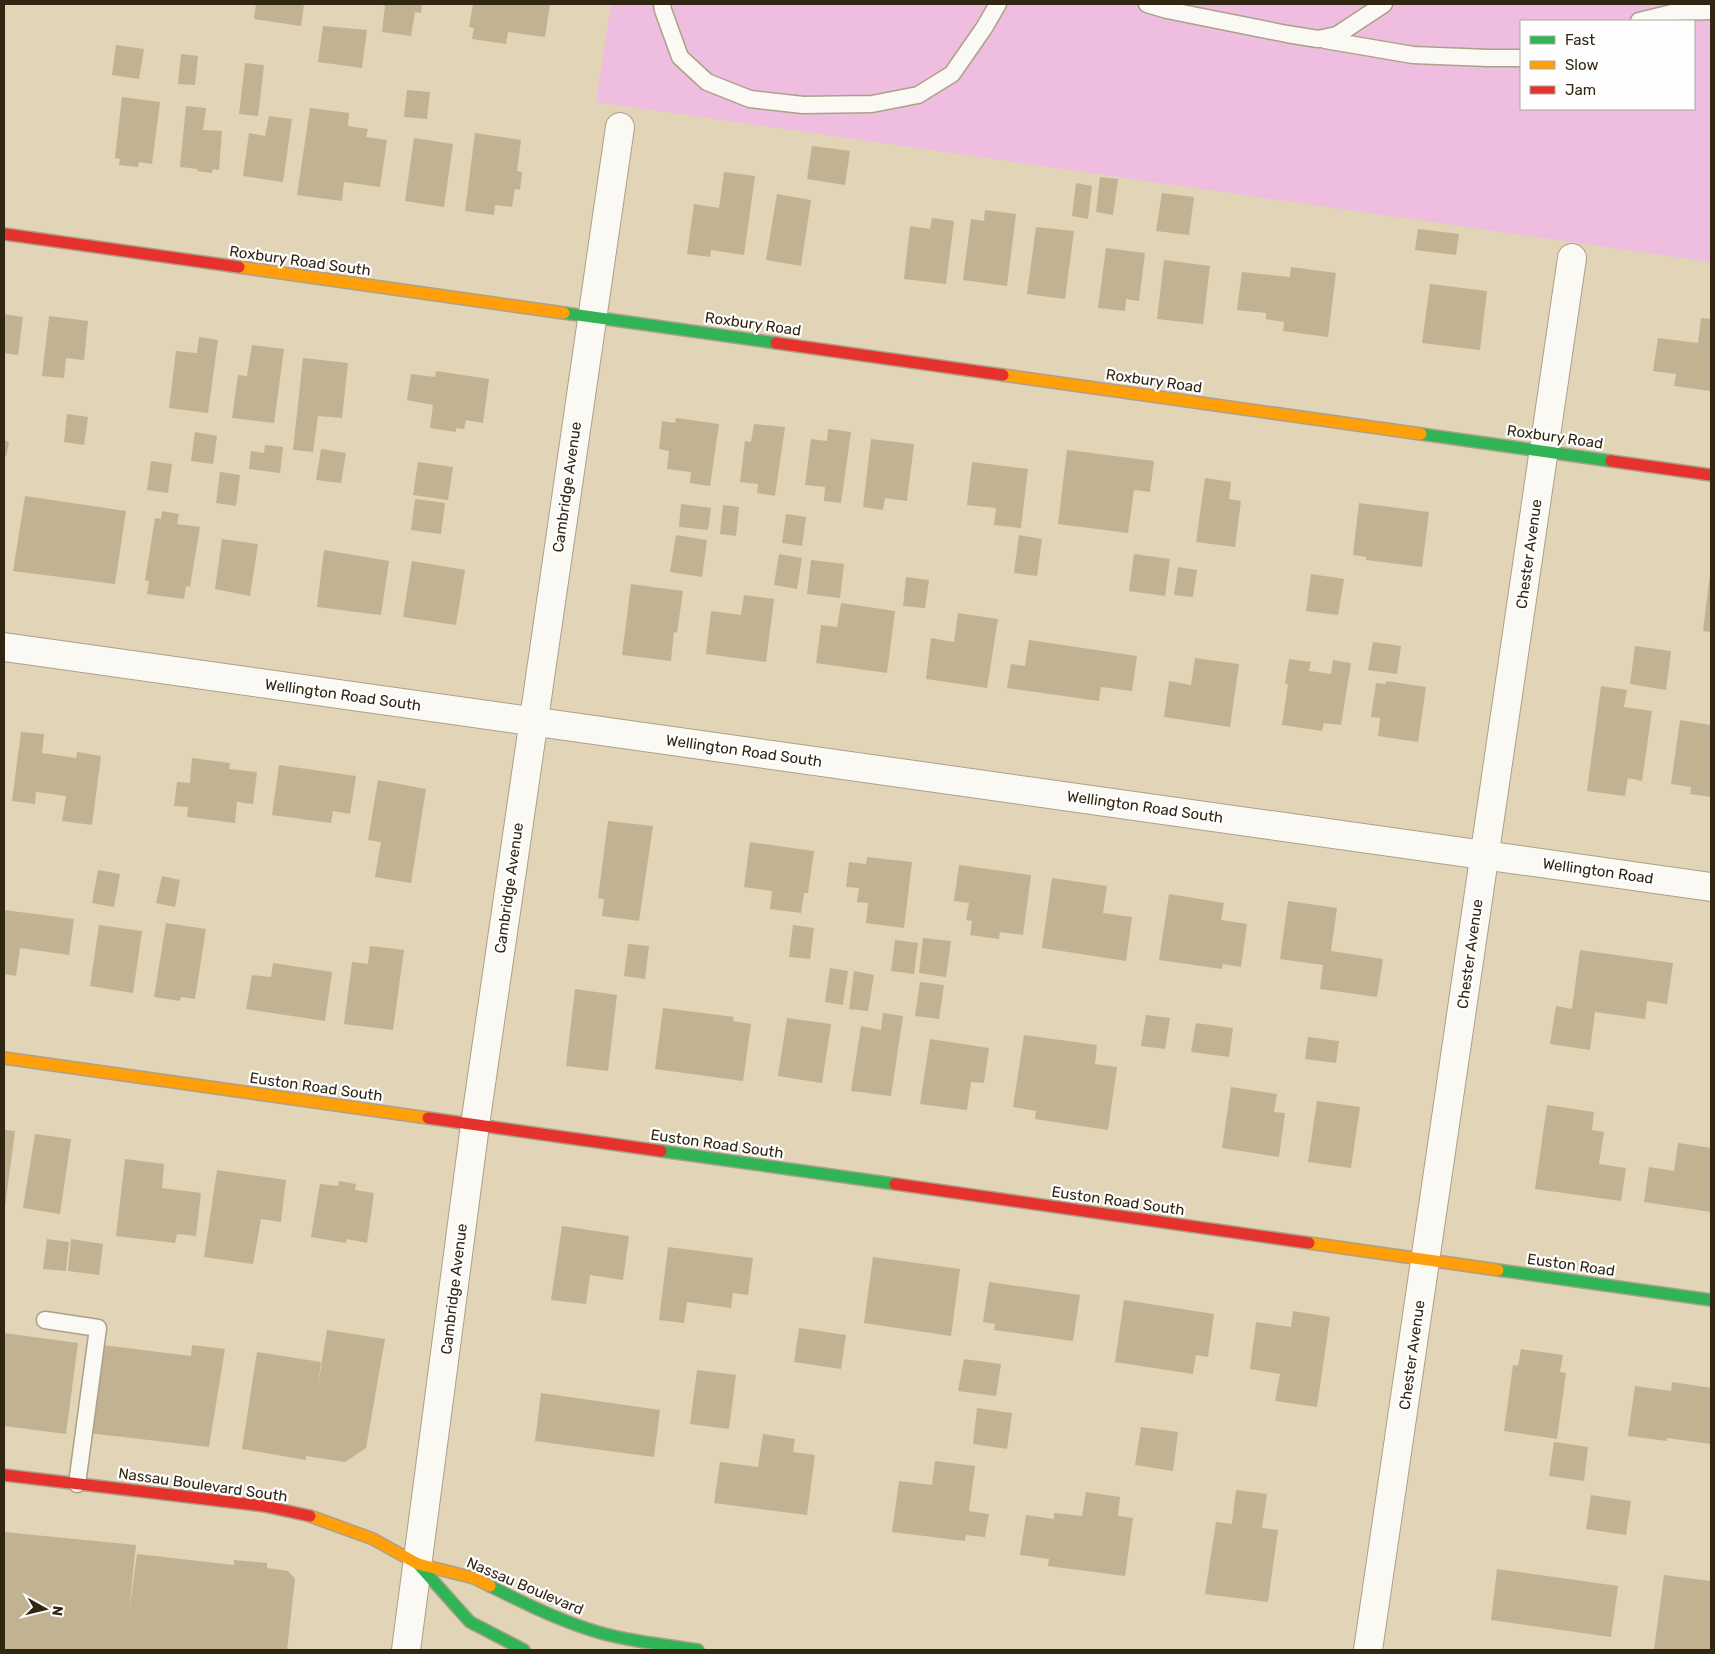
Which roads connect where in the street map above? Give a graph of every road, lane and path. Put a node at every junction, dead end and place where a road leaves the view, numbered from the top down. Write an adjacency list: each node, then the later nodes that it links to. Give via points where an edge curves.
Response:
1 (662, 4): 2 (lane, via 680,57 707,82 750,99 803,105 872,104 918,95 952,74)
2 (998, 4)
3 (1148, 4): 7 (lane)
4 (1384, 4): 7 (lane, via 1337,36)
5 (1711, 11): 6 (lane, via 1676,12)
6 (1643, 20)
7 (1318, 39): 8 (lane, via 1413,55)
8 (1520, 58)
9 (620, 127): 12 (street, Cambridge Avenue)
10 (4, 234): 12 (street, Roxbury Road South)
11 (1572, 258): 13 (street, Chester Avenue)
12 (592, 317): 13 (street, Roxbury Road); 16 (street, Cambridge Avenue)
13 (1544, 451): 14 (street, Roxbury Road); 17 (street, Chester Avenue)
14 (1711, 475)
15 (4, 647): 16 (street, Wellington Road South)
16 (533, 722): 17 (street, Wellington Road South); 20 (street, Cambridge Avenue)
17 (1485, 855): 18 (street, Wellington Road); 21 (street, Chester Avenue)
18 (1711, 887)
19 (4, 1058): 20 (street, Euston Road South)
20 (475, 1125): 21 (street, Euston Road South); 26 (street, Cambridge Avenue)
21 (1426, 1260): 22 (street, Euston Road); 30 (street, Chester Avenue)
22 (1711, 1300)
23 (45, 1320): 25 (lane, via 98,1328)
24 (4, 1475): 25 (street, Nassau Boulevard South)
25 (77, 1484): 26 (street, Nassau Boulevard South, via 264,1506 307,1515 373,1539)
26 (418, 1564): 27 (street, Cambridge Avenue); 28 (street, via 470,1622); 29 (street, Nassau Boulevard, via 474,1578 539,1611 590,1630 630,1640)
27 (406, 1650)
28 (524, 1650)
29 (698, 1650)
30 (1368, 1650)

